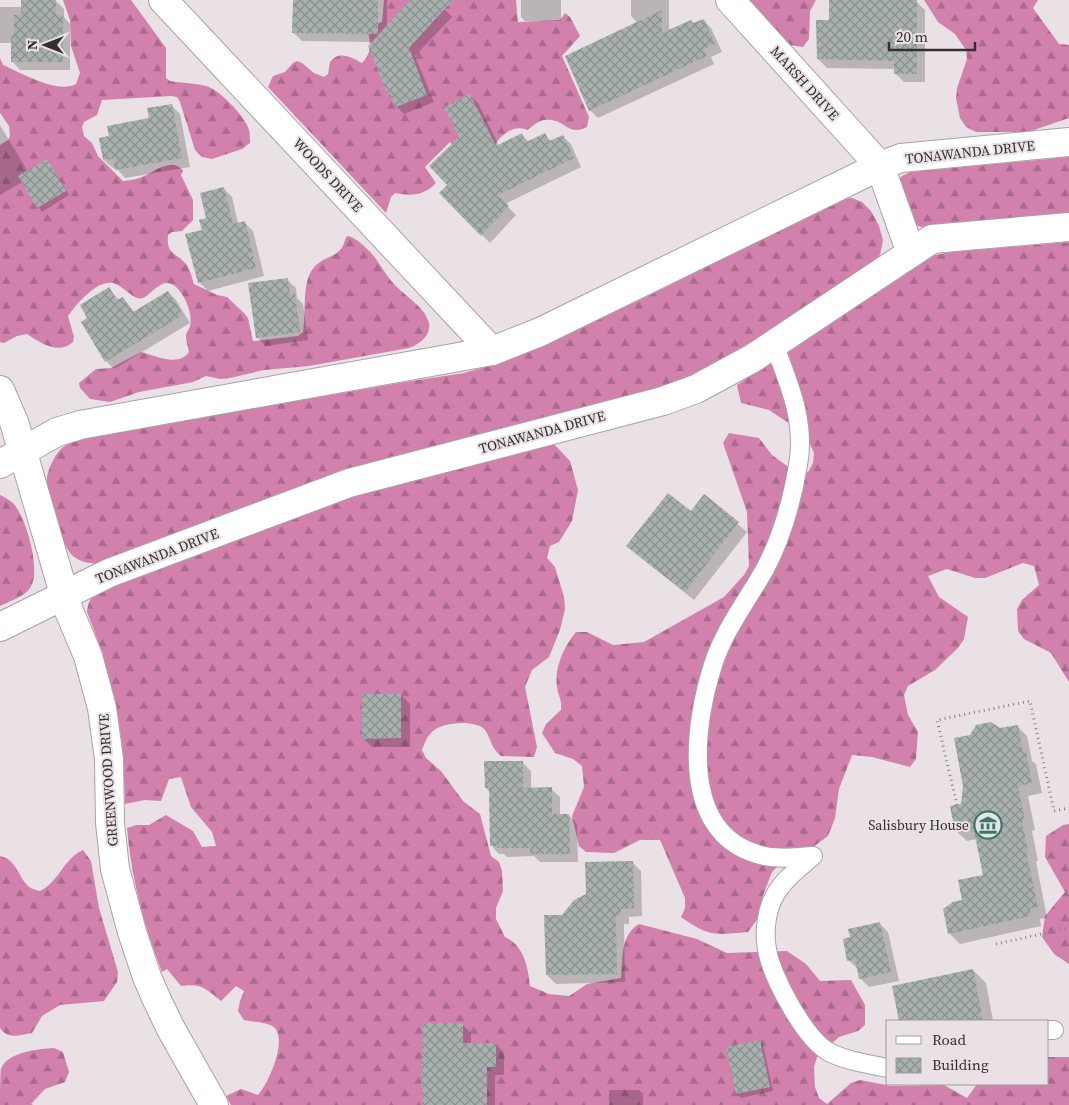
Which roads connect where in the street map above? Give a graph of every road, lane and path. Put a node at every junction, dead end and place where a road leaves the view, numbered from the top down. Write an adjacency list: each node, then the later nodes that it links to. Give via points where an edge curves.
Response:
1 (163, 0): 8 (street, WOODS DRIVE)
2 (730, 0): 4 (street, MARSH DRIVE)
3 (1069, 142): 4 (street, TONAWANDA DRIVE, via 901,158)
4 (880, 166): 6 (street); 8 (street, TONAWANDA DRIVE, via 540,332)
5 (1069, 227): 6 (street, TONAWANDA DRIVE, via 932,239)
6 (911, 253): 7 (street, TONAWANDA DRIVE)
7 (774, 344): 11 (street, TONAWANDA DRIVE, via 696,389 671,398 349,483 108,572); 17 (lane, via 798,414 799,462 784,525 765,568 730,626 713,664 698,735 701,794 710,818 721,833 737,845 766,856 813,856 780,887 772,900 766,935 769,962 793,1010 821,1047 855,1061)
8 (492, 351): 10 (street, TONAWANDA DRIVE, via 80,425 57,432)
9 (0, 390): 10 (street, GREENWOOD DRIVE, via 14,422)
10 (11, 458): 11 (street, GREENWOOD DRIVE)
11 (64, 595): 12 (street, TONAWANDA DRIVE); 18 (street, GREENWOOD DRIVE, via 88,656 102,708 109,758 110,823 115,869 132,932 157,1000)
12 (0, 626)
13 (957, 805): 14 (path, via 937,720 1030,701 1054,811)
14 (1069, 808)
15 (1069, 928): 16 (path)
16 (996, 944)
17 (886, 1068)
18 (214, 1105)

